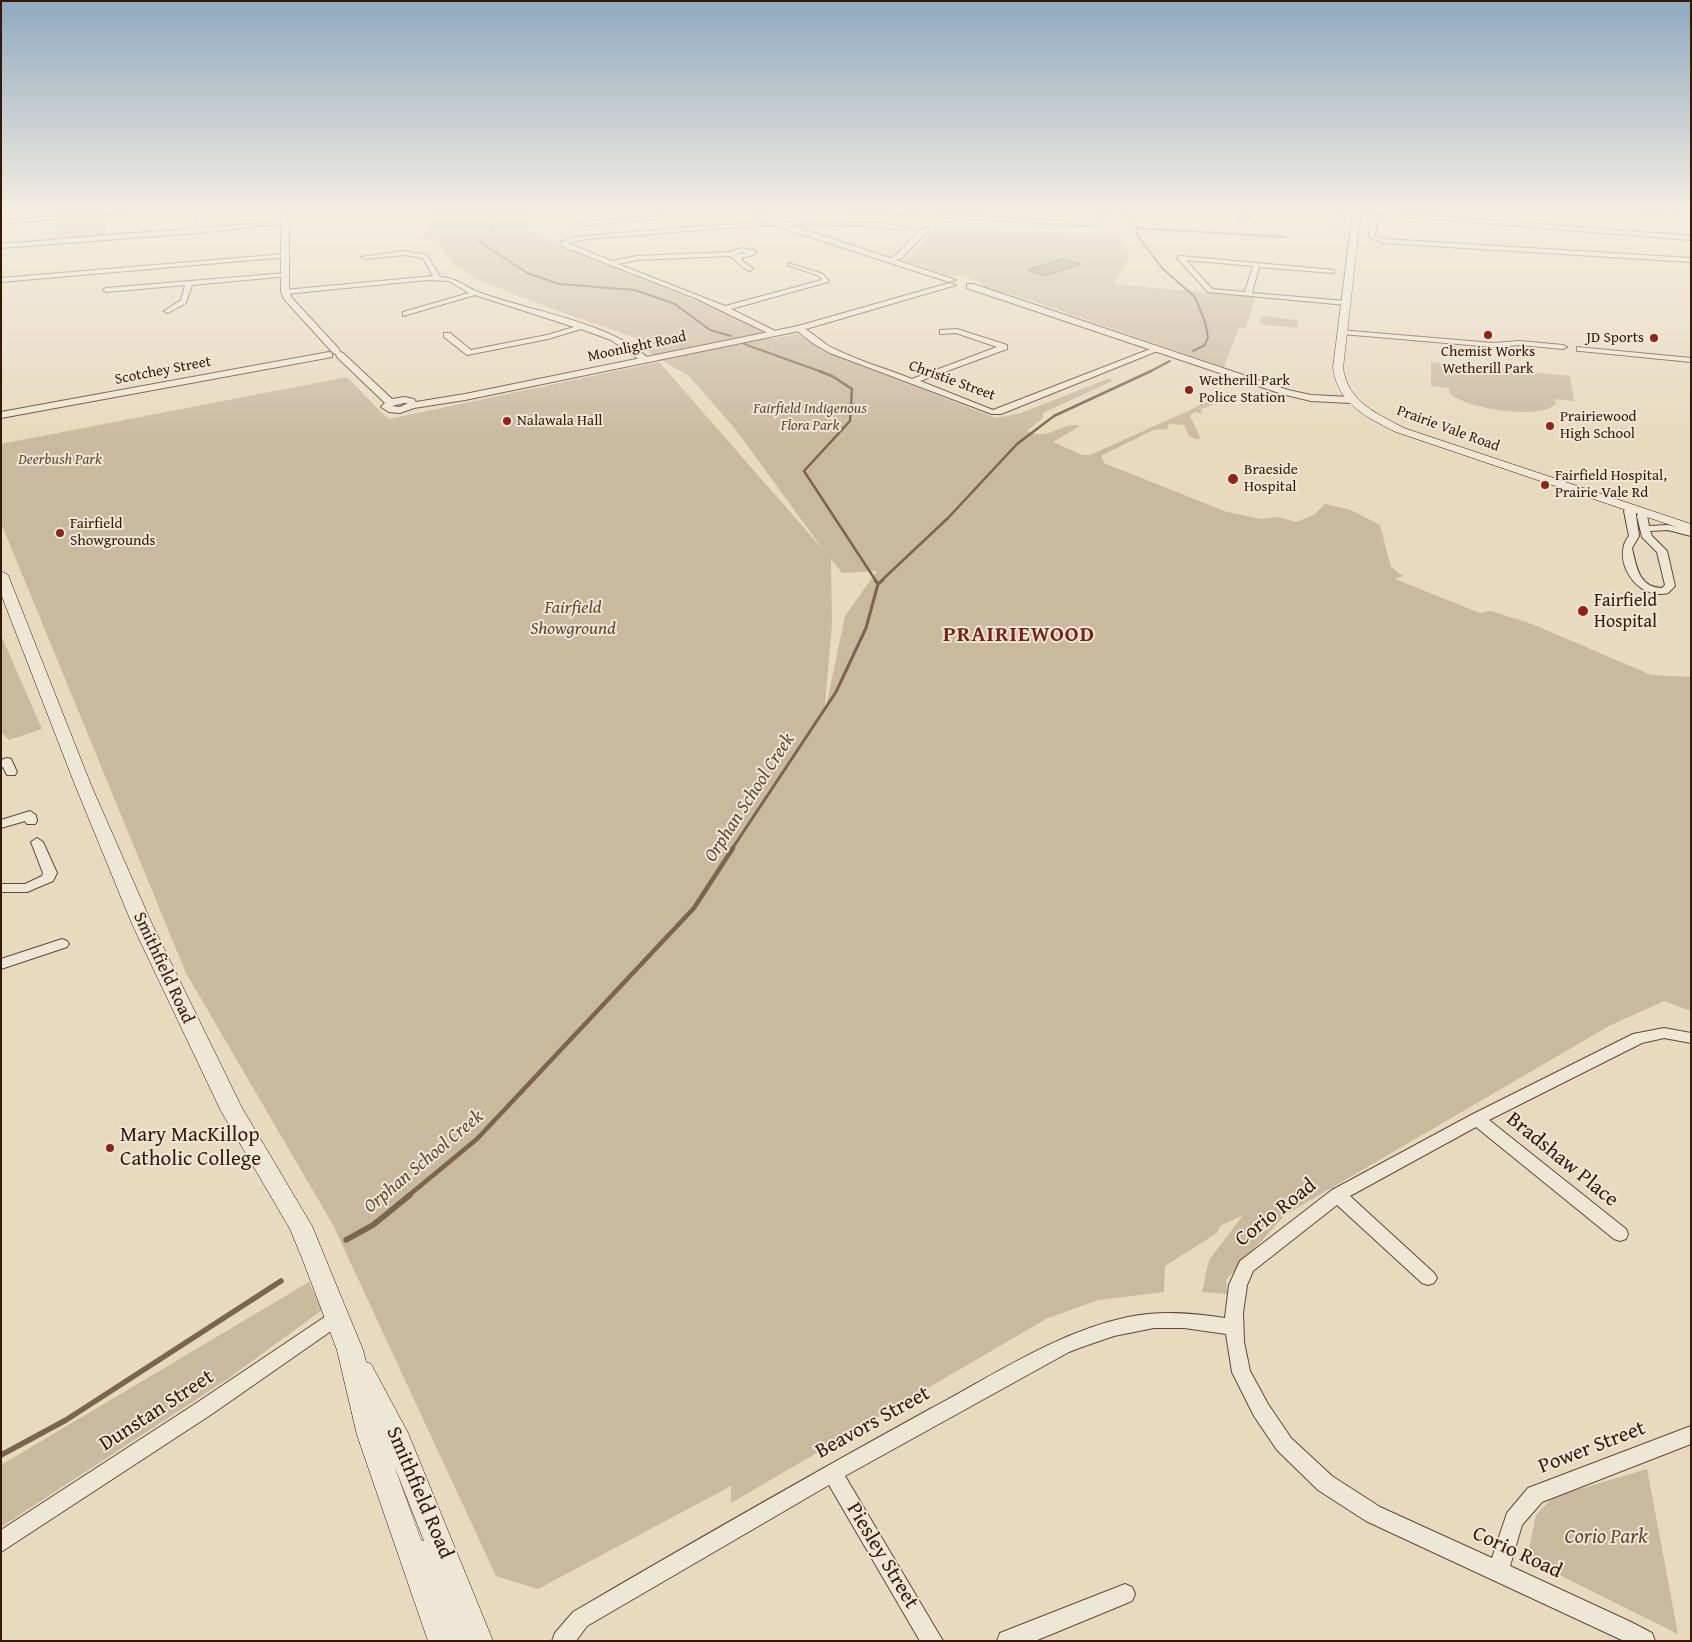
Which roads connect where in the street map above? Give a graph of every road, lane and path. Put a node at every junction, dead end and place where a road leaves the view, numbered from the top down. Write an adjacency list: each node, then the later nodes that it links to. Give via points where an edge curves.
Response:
1 (146, 287): 13 (street)
2 (188, 287): 19 (street, via 183,304)
3 (285, 287): 14 (street)
4 (343, 287): 14 (street)
5 (464, 287): 15 (street)
6 (669, 287): 18 (street)
7 (802, 287): 18 (street)
8 (940, 287): 22 (street, Moonlight Road)
9 (981, 287): 27 (street)
10 (1206, 287): 16 (street, via 1210,291)
11 (1250, 287): 16 (street)
12 (1348, 287): 17 (main road)
13 (106, 290)
14 (285, 292): 28 (street)
15 (474, 293): 20 (street); 21 (street)
16 (1248, 294): 17 (street)
17 (1346, 303): 23 (main road)
18 (725, 308): 25 (street)
19 (168, 311)
20 (406, 314)
21 (581, 326): 26 (street, via 548,337 470,352); 30 (street, via 614,338)
22 (799, 328): 25 (street, Moonlight Road); 31 (street, Christie Street, via 834,351)
23 (1342, 330): 29 (street, via 1493,345 1572,344); 32 (main road, via 1338,376)
24 (943, 332): 31 (street, via 957,332 1004,348)
25 (772, 334): 30 (street, Moonlight Road)
26 (447, 335)
27 (1156, 350): 31 (street, Christie Street, via 998,412 986,411); 32 (street, via 1295,395)
28 (335, 354): 30 (street, Moonlight Road, via 390,402 386,407 393,410); 33 (street, Scotchey Street)
29 (1691, 358)
30 (646, 360)
31 (911, 382)
32 (1351, 400): 34 (main road, Prairie Vale Road, via 1378,419 1422,439)
33 (1, 415)
34 (1636, 510): 35 (main road, Prairie Vale Road); 36 (street); 36 (street, via 1629,511 1634,536 1627,548 1638,583 1645,589 1664,591 1670,582 1662,551 1649,540)
35 (1691, 528)
36 (1645, 530): 37 (street, via 1671,527)
37 (1691, 533)
38 (1, 575): 50 (main road, Smithfield Road, via 83,785 142,924 232,1111 300,1226)
39 (31, 821): 40 (street, via 30,815)
40 (1, 824)
41 (37, 842): 42 (street, via 50,873 48,878 27,888)
42 (1, 888)
43 (62, 944): 44 (street)
44 (1, 964)
45 (1691, 1038): 46 (street, Corio Road, via 1664,1032 1638,1038)
46 (1477, 1119): 47 (street, Corio Road); 48 (street, Bradshaw Place)
47 (1338, 1194): 49 (street); 51 (street, Corio Road, via 1246,1266 1235,1299)
48 (1620, 1234)
49 (1428, 1278)
50 (338, 1317): 52 (main road, Smithfield Road); 56 (street, Dunstan Street)
51 (1234, 1327): 54 (street, Beavors Street, via 1168,1320 1129,1324 1095,1333 1062,1346); 57 (street, Corio Road, via 1241,1372 1284,1444 1304,1465 1325,1483 1373,1514)
52 (350, 1350): 55 (main road, Smithfield Road, via 370,1435); 62 (main road, Smithfield Road, via 395,1433)
53 (1691, 1435): 57 (street, Power Street, via 1535,1495 1514,1520)
54 (832, 1473): 63 (street, Beavors Street, via 580,1619); 64 (street, Piesley Street)
55 (404, 1535): 60 (main road, Smithfield Road); 61 (main road, via 440,1586)
56 (1, 1542)
57 (1498, 1571): 59 (street, Corio Road)
58 (1125, 1594): 65 (street)
59 (1623, 1635): 66 (street, Corio Road)
60 (443, 1641)
61 (461, 1641)
62 (478, 1641)
63 (563, 1641)
64 (932, 1641)
65 (1008, 1641)
66 (1644, 1641)

